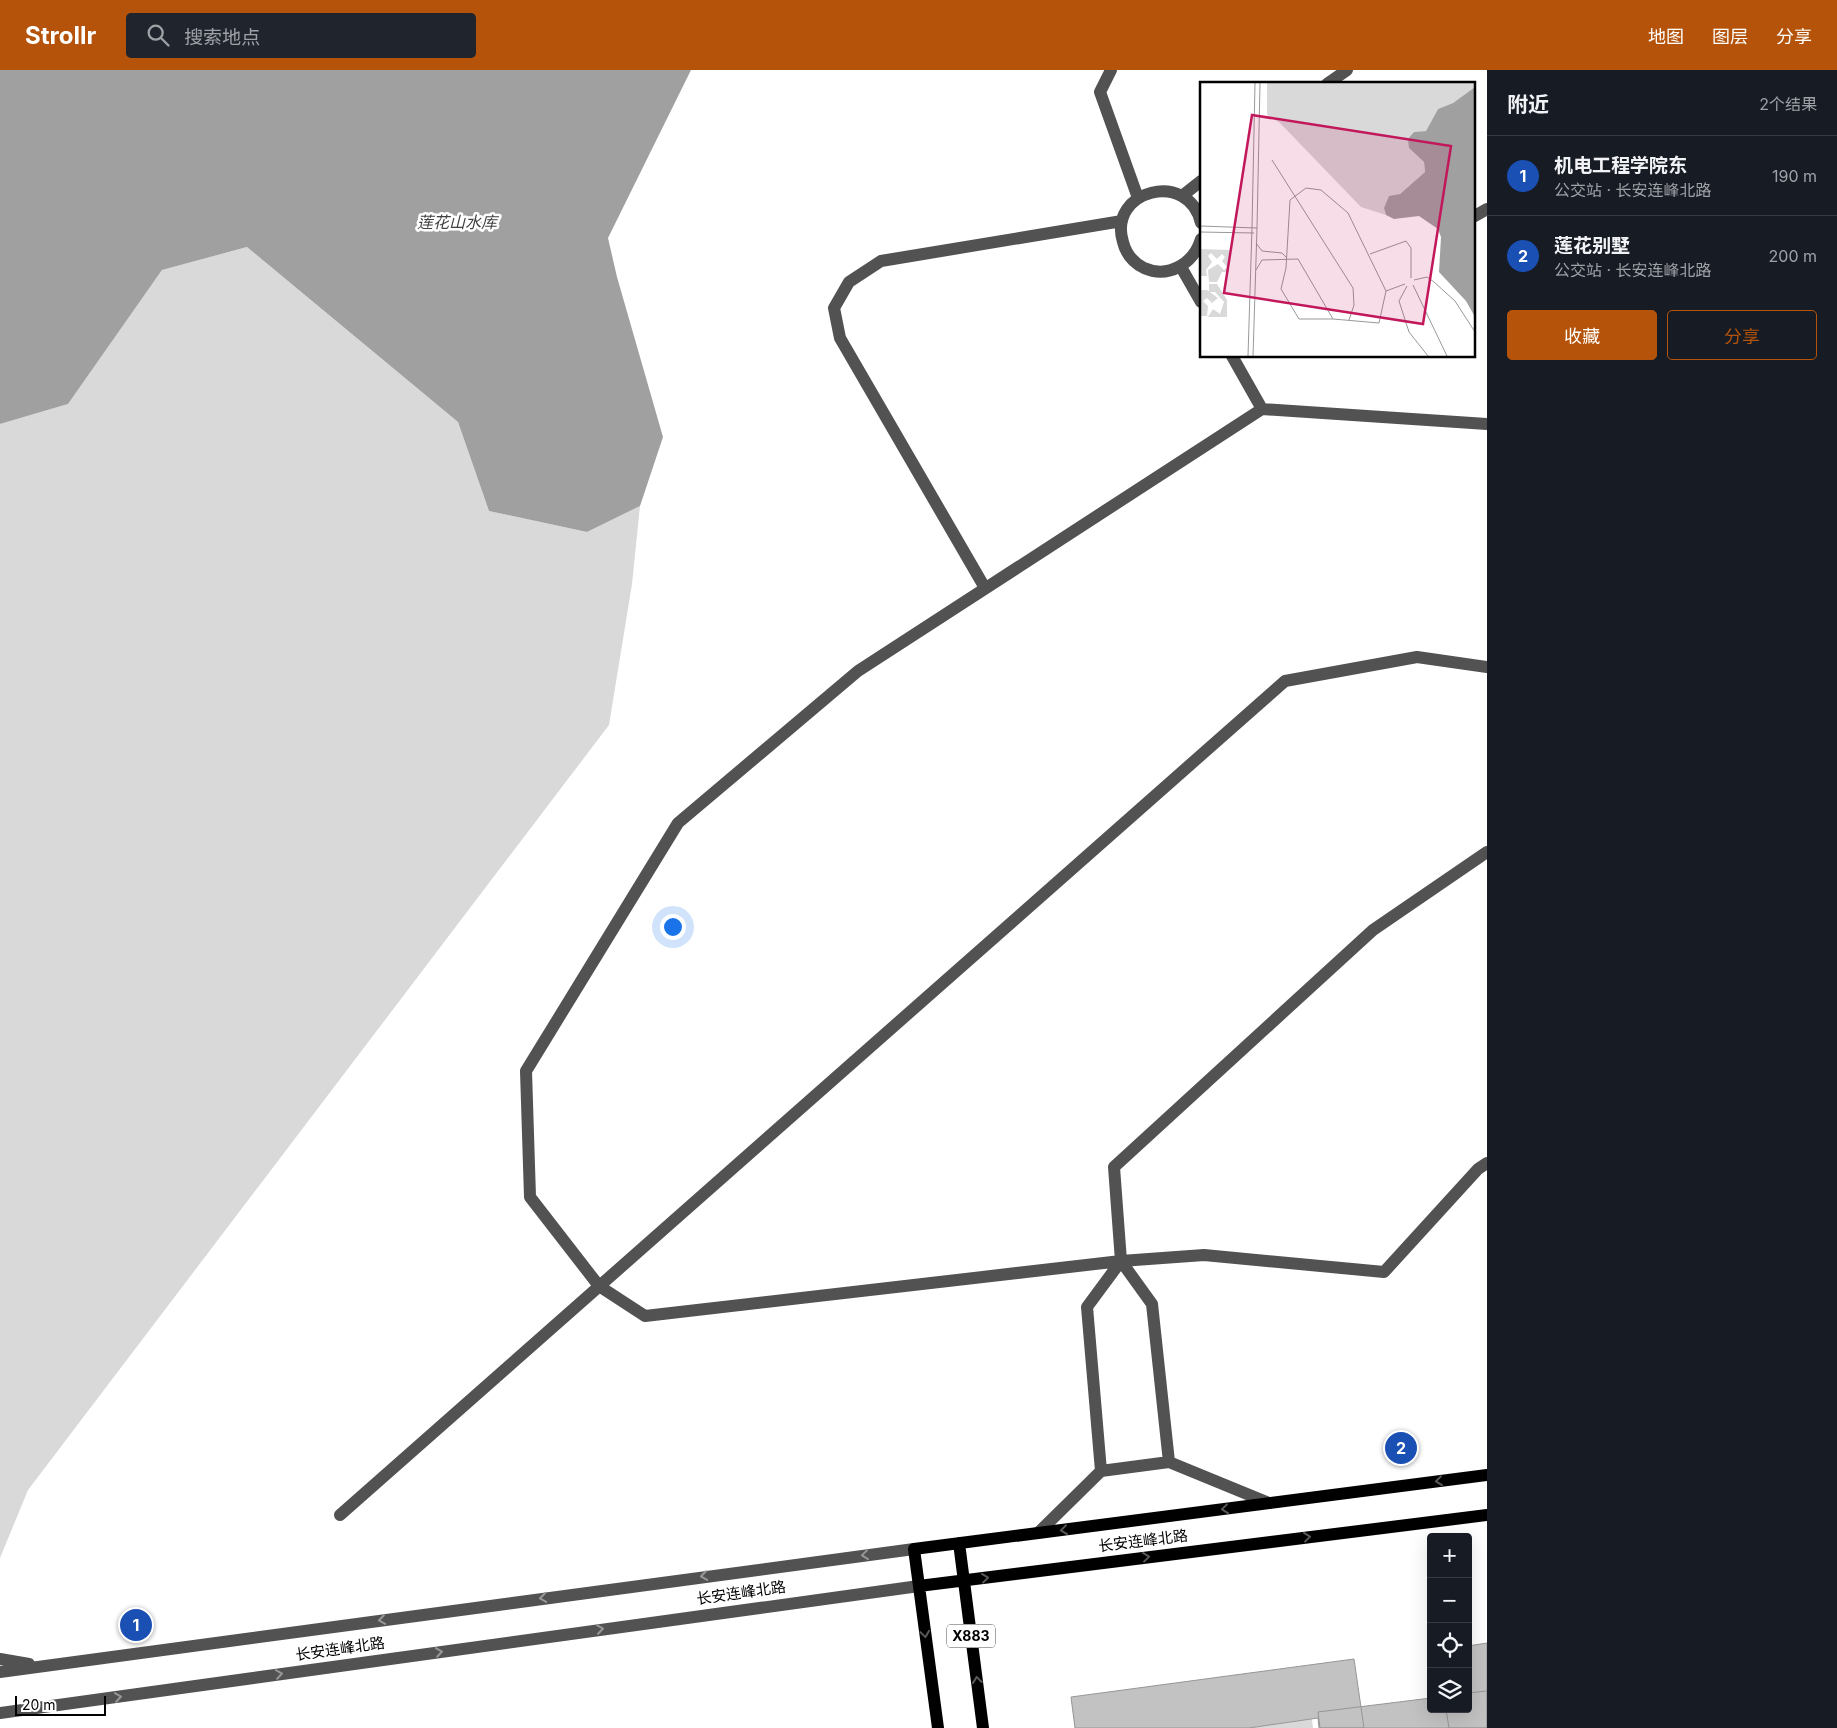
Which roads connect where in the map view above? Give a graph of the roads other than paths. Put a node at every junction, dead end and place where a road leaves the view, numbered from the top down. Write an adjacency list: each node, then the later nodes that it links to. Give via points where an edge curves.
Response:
1 (1111, 70): 6 (street, via 1100,92)
2 (1347, 70): 3 (street)
3 (1330, 82)
4 (1200, 182): 5 (street)
5 (1182, 196): 6 (street, via 1164,191); 10 (street, via 1195,209)
6 (1138, 198): 9 (street)
7 (1487, 209): 8 (street)
8 (1474, 216)
9 (1122, 221): 12 (street, via 1125,249 1136,264 1154,271); 17 (street, via 881,260 849,282 834,308 840,338)
10 (1200, 221)
11 (1200, 244): 12 (street, via 1195,254)
12 (1181, 267): 13 (street)
13 (1200, 300)
14 (1233, 358): 15 (street)
15 (1262, 409): 16 (street); 17 (street)
16 (1487, 424)
17 (985, 588): 22 (street, via 858,671 678,823 526,1071 530,1197)
18 (1487, 667): 22 (street, via 1417,658 1285,681)
19 (1487, 852): 21 (street, via 1373,930 1114,1167)
20 (1487, 1162): 21 (street, via 1384,1272 1204,1255)
21 (1121, 1261): 22 (street, via 645,1316); 23 (street, via 1152,1304); 24 (street, via 1087,1307)
22 (599, 1286): 28 (street)
23 (1169, 1462): 24 (street); 26 (street)
24 (1100, 1471): 29 (street)
25 (1487, 1475): 26 (main road, 长安连峰北路, one-way to 26)
26 (1269, 1503): 29 (main road, 长安连峰北路, one-way to 29)
27 (1487, 1514): 32 (main road, 长安连峰北路, one-way to 27)
28 (340, 1515)
29 (1038, 1533): 30 (main road, 长安连峰北路)
30 (959, 1543): 31 (main road, 长安连峰北路); 32 (main road, X883)
31 (914, 1549): 33 (main road, X883); 35 (street, 长安连峰北路, one-way to 35)
32 (964, 1580): 33 (main road, 长安连峰北路); 39 (main road, X883, one-way to 32)
33 (919, 1586): 37 (street, 长安连峰北路, one-way to 33); 38 (main road, X883, one-way to 38)
34 (0, 1659): 35 (street)
35 (39, 1666): 36 (street, 长安连峰北路)
36 (0, 1672)
37 (0, 1713)
38 (938, 1728)
39 (983, 1728)

